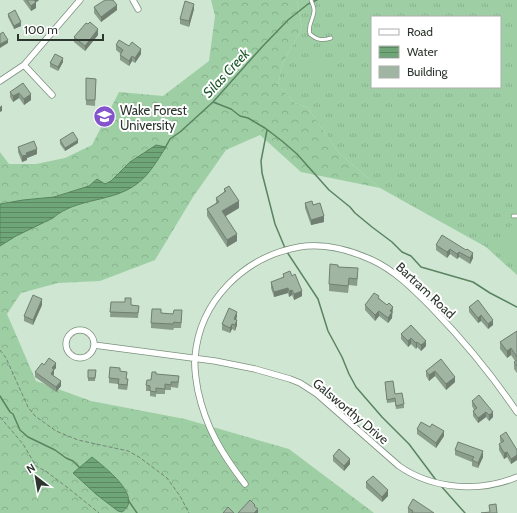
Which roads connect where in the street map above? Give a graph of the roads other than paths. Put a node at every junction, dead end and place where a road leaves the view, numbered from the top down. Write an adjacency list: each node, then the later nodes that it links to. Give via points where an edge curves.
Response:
1 (80, 0): 6 (street)
2 (133, 0): 4 (street)
3 (311, 0): 5 (lane, via 314,12 310,34 318,40)
4 (138, 9)
5 (331, 38)
6 (24, 65): 7 (street); 8 (street)
7 (0, 81)
8 (52, 95)
9 (94, 345): 9 (street, via 89,333 80,330 71,333 66,344 69,352 80,358 88,355); 10 (street, Galsworthy Drive)
10 (195, 358): 11 (street, Bartram Road, via 197,341 210,306 225,287 242,272 264,259 288,250 300,247 331,247 373,260 406,284 471,351); 12 (street, Galsworthy Drive, via 276,374 300,383 333,407 399,466 421,478 472,487); 13 (street, Bartram Road, via 197,385 209,426 219,448)
11 (517, 412)
12 (517, 477)
13 (245, 484)

